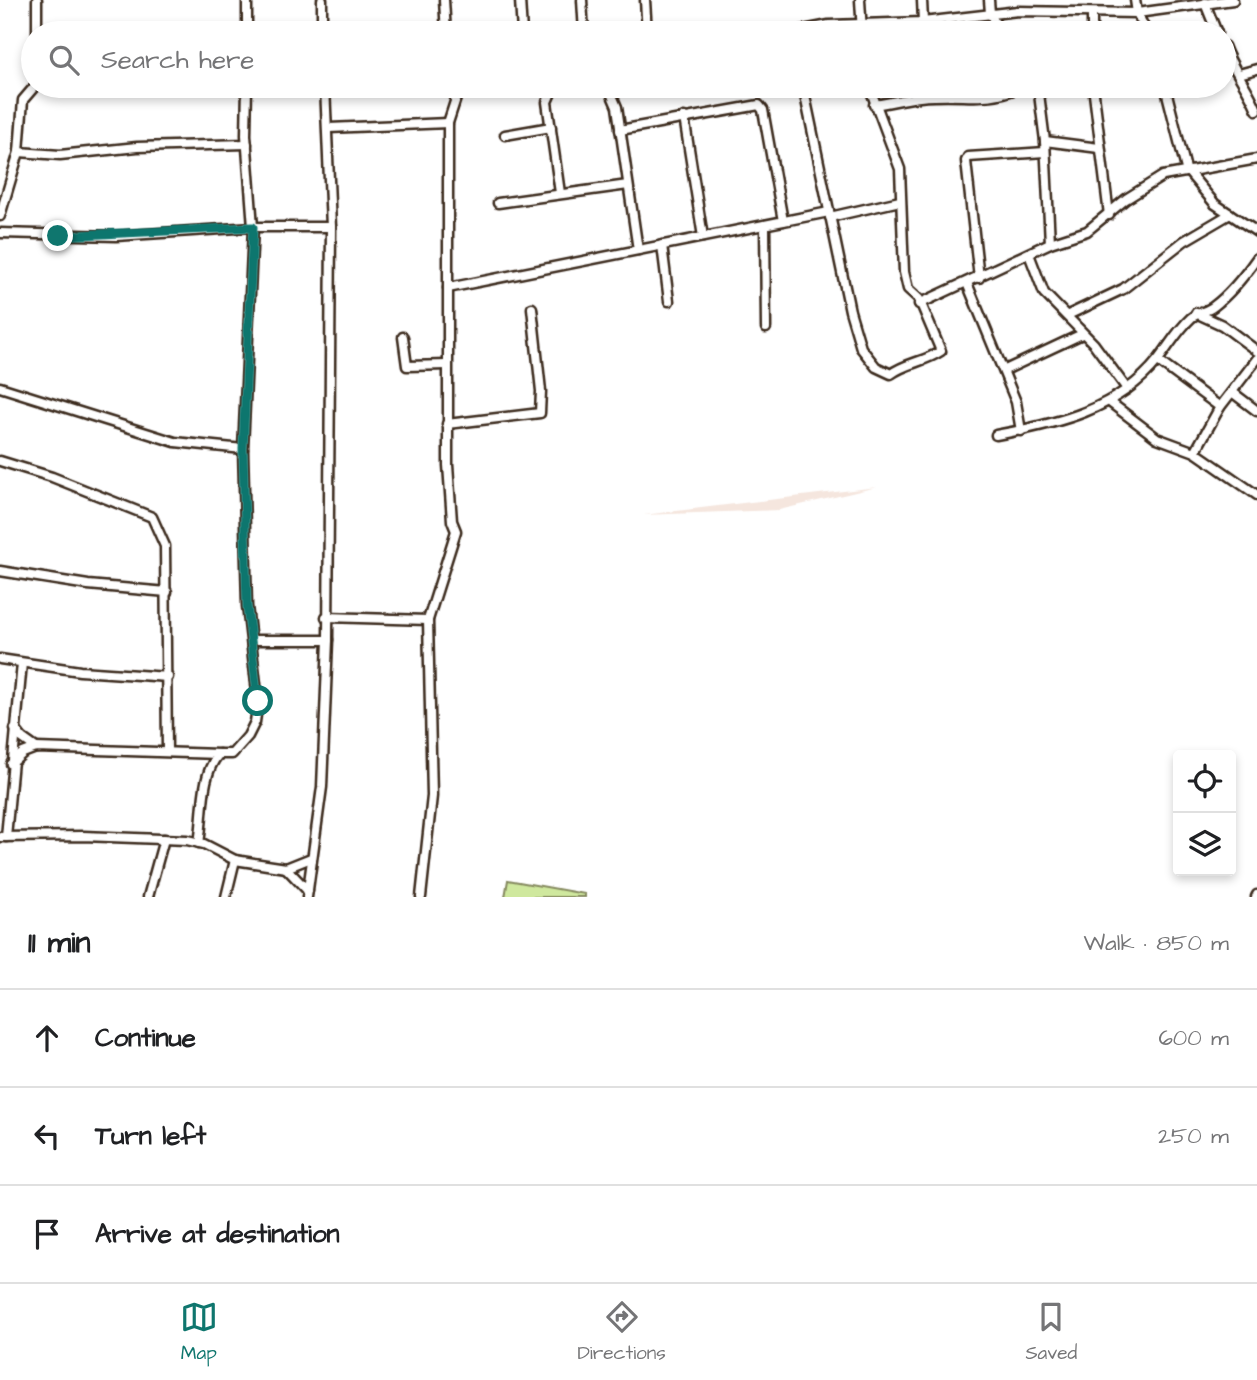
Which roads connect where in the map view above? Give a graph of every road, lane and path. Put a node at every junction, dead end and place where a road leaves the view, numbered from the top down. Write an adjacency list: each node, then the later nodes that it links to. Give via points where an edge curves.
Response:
1 (37, 0): 17 (street)
2 (247, 0): 18 (street)
3 (322, 0): 19 (street)
4 (444, 0): 20 (street)
5 (520, 0): 21 (street)
6 (582, 0): 22 (street)
7 (645, 0): 23 (street)
8 (860, 0): 24 (street)
9 (922, 0): 25 (street)
10 (989, 0): 15 (street)
11 (1135, 0): 16 (street)
12 (1233, 0): 13 (street)
13 (1205, 3): 16 (street); 30 (street)
14 (1092, 12): 15 (street); 16 (street); 28 (street)
15 (990, 13): 26 (street); 27 (street)
16 (1137, 13): 29 (street)
17 (37, 21)
18 (247, 21)
19 (322, 21)
20 (445, 21)
21 (521, 21)
22 (583, 21)
23 (647, 21)
24 (861, 21)
25 (923, 21)
26 (930, 21)
27 (994, 21)
28 (1092, 21)
29 (1141, 21)
30 (1212, 21)
31 (1257, 69): 33 (street)
32 (1236, 70): 33 (street)
33 (1239, 74): 49 (street)
34 (25, 98): 59 (street)
35 (247, 98): 57 (street)
36 (326, 98): 53 (street)
37 (456, 98): 51 (street)
38 (549, 98): 52 (street)
39 (613, 98): 54 (street)
40 (806, 98): 68 (street)
41 (872, 98): 48 (street)
42 (920, 98): 48 (street)
43 (967, 98): 44 (street)
44 (990, 98)
45 (1040, 98): 56 (street)
46 (1094, 98): 58 (street)
47 (1168, 98): 62 (street)
48 (874, 105): 65 (street, via 900,169)
49 (1257, 110)
50 (684, 117): 54 (street); 71 (street, via 759,105); 77 (street)
51 (448, 123): 53 (street); 85 (street)
52 (551, 127): 55 (street); 64 (street)
53 (328, 128): 74 (street)
54 (620, 130): 63 (street)
55 (505, 135)
56 (1045, 141): 58 (street); 60 (street)
57 (247, 144): 59 (street, via 60,155); 73 (street)
58 (1099, 148): 69 (street)
59 (19, 152): 70 (street)
60 (1045, 152): 78 (street); 83 (street, via 968,157)
61 (1257, 159): 62 (street)
62 (1186, 169): 67 (street, via 1215,204); 69 (street, via 1152,182)
63 (628, 185): 64 (street); 80 (street)
64 (561, 193): 66 (street)
65 (900, 201): 68 (street); 87 (street, via 904,272 908,289)
66 (498, 203)
67 (1230, 214): 75 (street); 90 (street, via 1184,241 1123,289)
68 (830, 215): 71 (street); 87 (street, via 861,348 876,367 891,374 900,366 941,351)
69 (1109, 215): 78 (street, via 1087,232)
70 (0, 216)
71 (783, 221): 72 (street)
72 (765, 225): 77 (street); 91 (street)
73 (253, 227): 74 (street); 76 (street, via 116,236); 108 (street)
74 (331, 227): 114 (street)
75 (1257, 232)
76 (0, 233)
77 (703, 237): 79 (street)
78 (1050, 243): 81 (street)
79 (663, 245): 80 (street); 86 (street)
80 (638, 250): 85 (street)
81 (1029, 254): 83 (street); 90 (street, via 1044,293)
82 (1257, 258): 89 (street, via 1227,295 1212,308)
83 (979, 278): 84 (street)
84 (967, 283): 87 (street); 98 (street)
85 (448, 288): 97 (street)
86 (669, 300)
87 (919, 304)
88 (532, 308): 105 (street, via 540,413)
89 (1196, 313): 94 (street, via 1222,325); 96 (street)
90 (1068, 315): 92 (street)
91 (766, 328)
92 (1082, 334): 98 (street); 100 (street)
93 (403, 337): 97 (street, via 407,366)
94 (1257, 351)
95 (1257, 359): 101 (street)
96 (1158, 361): 100 (street); 103 (street)
97 (447, 365): 105 (street)
98 (1005, 370): 106 (street)
99 (0, 387): 108 (street, via 175,442)
100 (1127, 389): 102 (street)
101 (1231, 393): 103 (street); 104 (street)
102 (1111, 402): 106 (street); 109 (street, via 1157,438)
103 (1220, 407): 109 (street)
104 (1257, 411)
105 (447, 424): 115 (street, via 449,502 456,531)
106 (1021, 431): 107 (street)
107 (996, 435)
108 (243, 449): 116 (street, via 247,606)
109 (1195, 452): 111 (street)
110 (0, 461): 113 (street, via 152,517 165,546)
111 (1257, 495)
112 (0, 571): 113 (street)
113 (167, 592): 120 (street)
114 (326, 617): 115 (street); 117 (street)
115 (428, 620): 135 (street, via 432,796)
116 (253, 640): 117 (street); 124 (street, via 258,701 255,722 232,754)
117 (328, 640): 129 (street, via 322,787)
118 (0, 659): 119 (street)
119 (22, 663): 120 (street); 121 (street)
120 (168, 677): 123 (street)
121 (15, 728): 122 (street); 125 (street)
122 (36, 748): 123 (street); 125 (street)
123 (167, 751): 124 (street)
124 (219, 754): 128 (street, via 207,774)
125 (11, 764): 126 (street)
126 (3, 837): 127 (street)
127 (164, 839): 128 (street); 133 (street)
128 (200, 843): 130 (street)
129 (312, 858): 131 (street); 132 (street)
130 (235, 860): 131 (street); 134 (street)
131 (286, 868): 132 (street)
132 (308, 894)
133 (148, 897)
134 (226, 897)
135 (421, 897)

